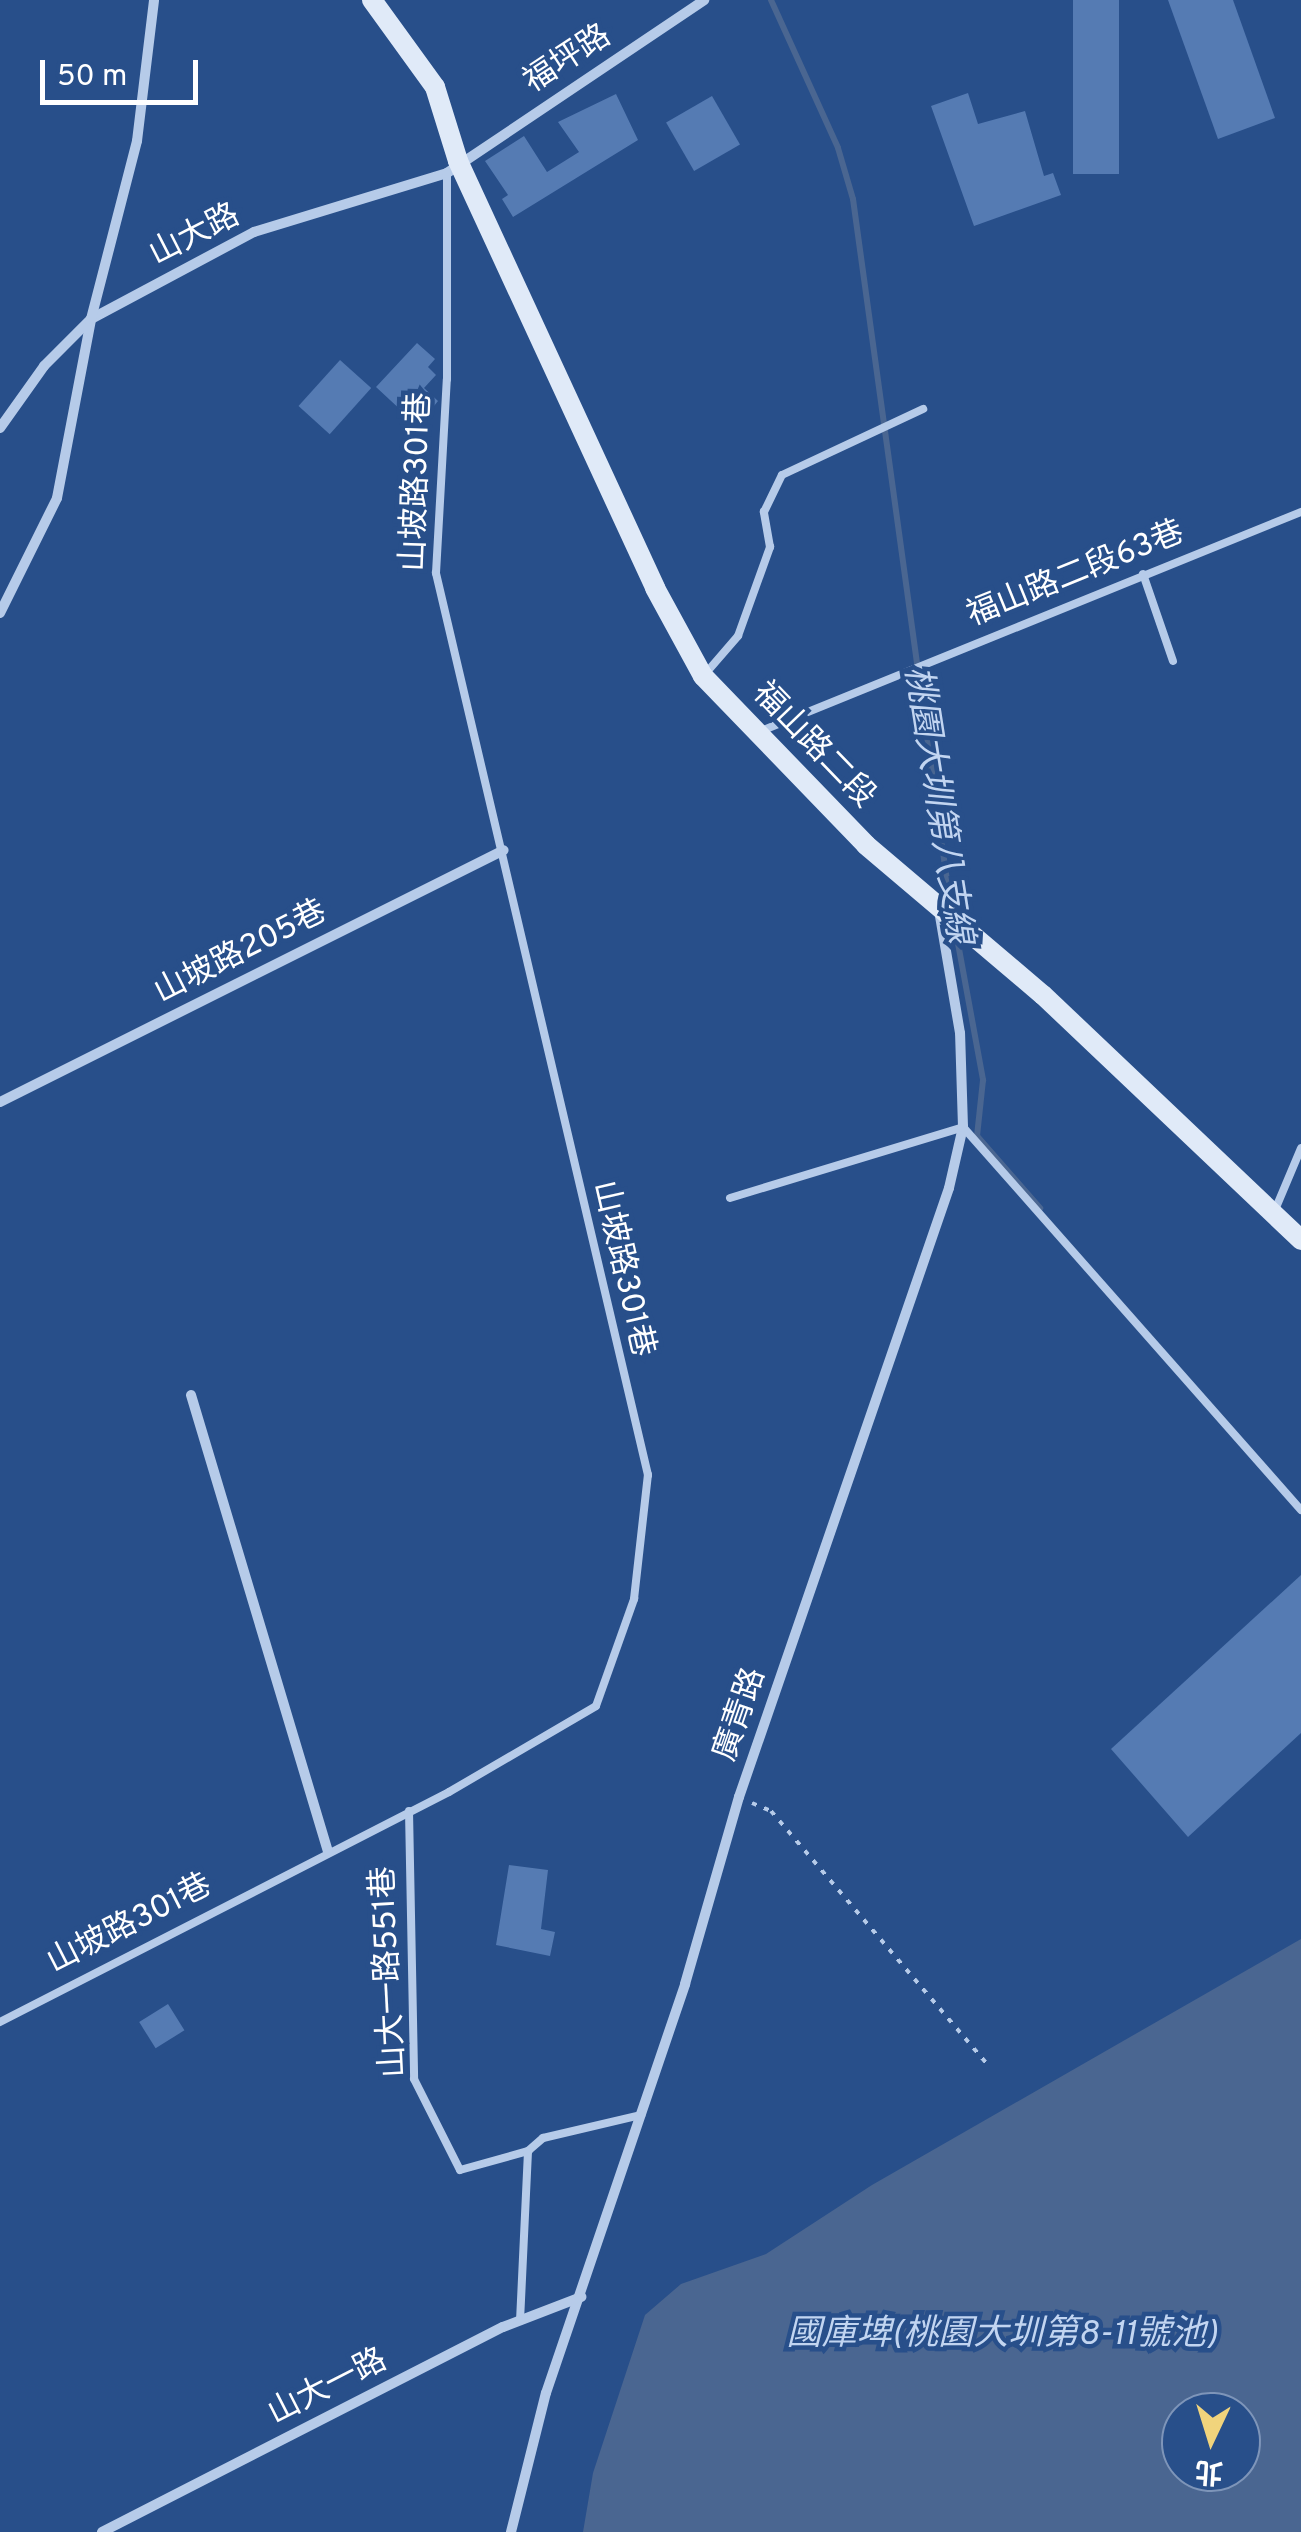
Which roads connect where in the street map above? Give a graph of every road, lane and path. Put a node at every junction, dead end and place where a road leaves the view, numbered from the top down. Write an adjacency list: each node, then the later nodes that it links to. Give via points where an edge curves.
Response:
1 (154, 0): 5 (street, via 137,140)
2 (372, 0): 4 (street, 福山路二段, via 435,87)
3 (704, 0): 4 (street, 福坪路)
4 (453, 167): 5 (street, 山大路, via 254,232); 12 (street, 福山路二段); 14 (lane, 山坡路301巷, via 436,572)
5 (91, 319): 7 (street, 山大路, via 44,366); 10 (street, via 57,498)
6 (923, 410): 12 (lane, via 782,476 764,512 770,547 738,636)
7 (0, 428)
8 (1301, 512): 9 (lane, 福山路二段63巷)
9 (1143, 574): 11 (lane); 13 (lane, 福山路二段63巷)
10 (0, 613)
11 (1173, 661)
12 (703, 676): 13 (street, 福山路二段)
13 (761, 731): 15 (street, 福山路二段, via 866,845)
14 (504, 850): 16 (street, 山坡路205巷); 25 (lane, 山坡路301巷, via 603,1303 648,1475 634,1598 596,1706)
15 (938, 909): 17 (street, 廣青路, via 960,1032); 20 (street, 福山路二段, via 1043,995)
16 (0, 1102)
17 (963, 1127): 19 (lane); 23 (lane); 24 (street, 廣青路, via 948,1188)
18 (1301, 1148): 20 (lane)
19 (730, 1198)
20 (1275, 1210): 21 (street, 福山路二段)
21 (1301, 1240)
22 (191, 1395): 26 (street)
23 (1301, 1510)
24 (738, 1797): 28 (path, via 771,1811); 29 (street, 廣青路)
25 (409, 1812): 26 (lane, 山坡路301巷); 30 (lane, 山大一路551巷, via 414,2079 460,2170)
26 (328, 1851): 27 (lane, 山坡路301巷)
27 (0, 2022)
28 (990, 2067)
29 (641, 2115): 30 (lane, 山大一路551巷, via 543,2138); 31 (street, 廣青路)
30 (528, 2150): 32 (lane)
31 (580, 2297): 32 (street, 山大一路); 34 (street, 廣青路, via 546,2393)
32 (520, 2321): 33 (street, 山大一路)
33 (102, 2532)
34 (510, 2532)

